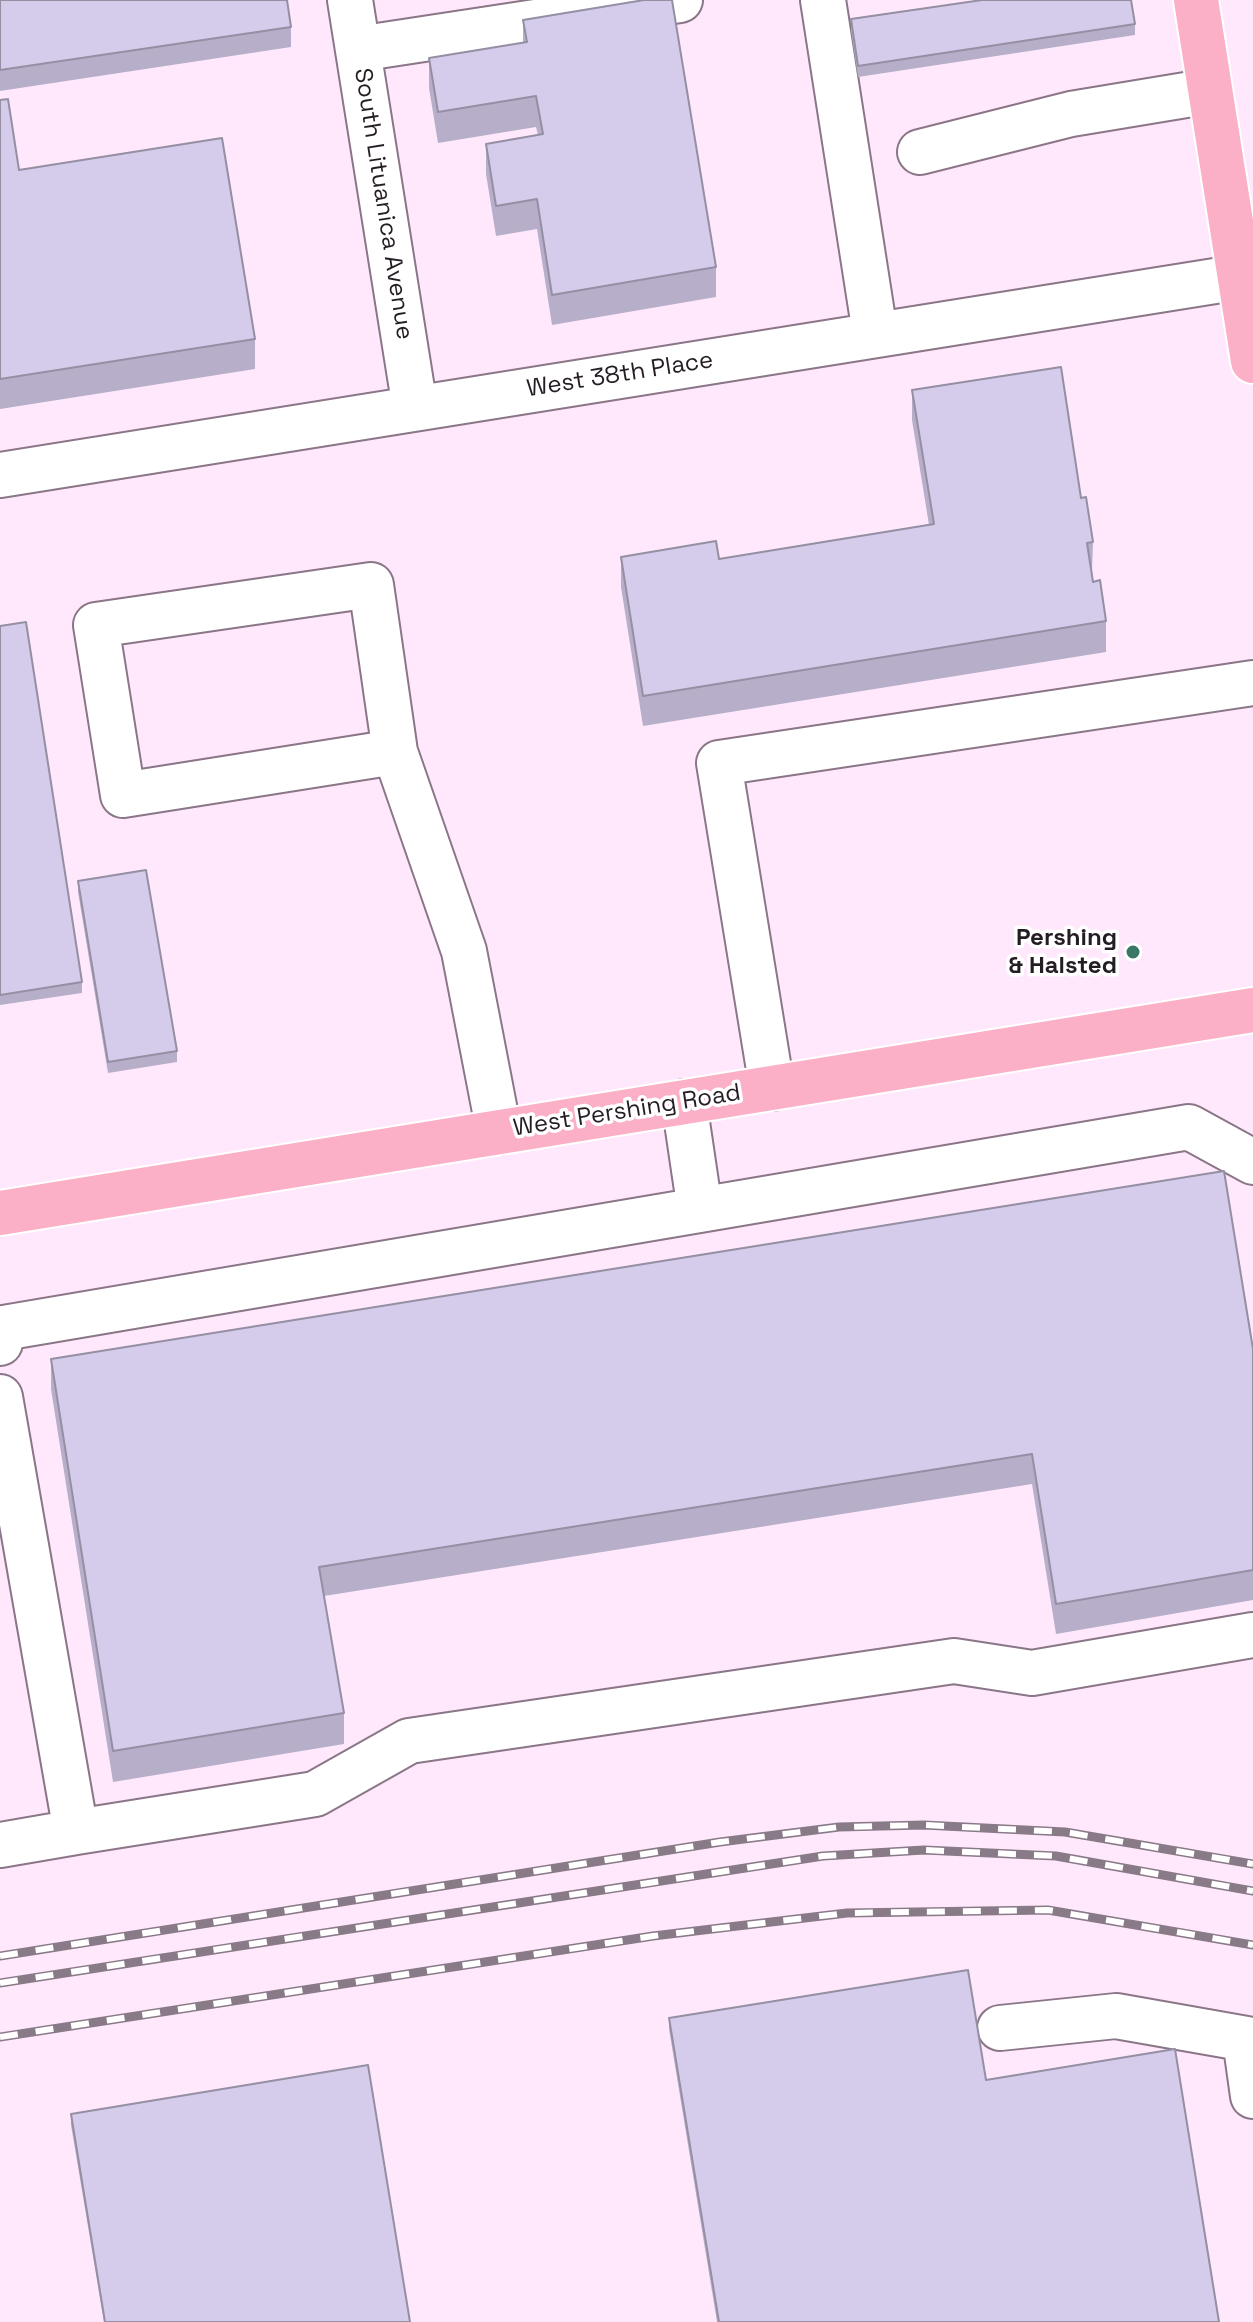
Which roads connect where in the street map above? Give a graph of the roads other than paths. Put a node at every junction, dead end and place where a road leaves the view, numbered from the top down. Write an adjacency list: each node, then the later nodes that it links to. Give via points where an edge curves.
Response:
1 (350, 0): 6 (street, South Lituanica Avenue)
2 (680, 0): 5 (street)
3 (823, 0): 10 (street)
4 (1196, 0): 7 (main road)
5 (465, 16): 6 (street)
6 (358, 49): 12 (street, South Lituanica Avenue)
7 (1210, 91): 8 (street, via 1071,114); 9 (main road)
8 (920, 152)
9 (1240, 277): 10 (street, West 38th Place); 11 (main road)
10 (875, 333): 12 (street, West 38th Place)
11 (1253, 361)
12 (415, 408): 13 (street, West 38th Place)
13 (0, 475)
14 (1253, 683): 17 (street, via 719,763)
15 (395, 752): 15 (street, via 123,795 96,625 371,585); 19 (street, via 464,951)
16 (1253, 1010): 17 (main road, West Pershing Road)
17 (772, 1088): 18 (main road, West Pershing Road)
18 (684, 1102): 19 (main road, West Pershing Road); 21 (street)
19 (499, 1132): 22 (main road, West Pershing Road)
20 (1253, 1162): 21 (street, via 1189,1127)
21 (700, 1210): 23 (street, via 3,1328)
22 (0, 1213)
23 (0, 1343)
24 (0, 1397): 26 (street)
25 (1253, 1635): 26 (street, via 1032,1673 954,1661 409,1741 315,1794)
26 (76, 1832): 27 (street)
27 (0, 1845)
28 (1000, 2028): 29 (street, via 1116,2016)
29 (1249, 2040): 30 (street)
30 (1253, 2096)

